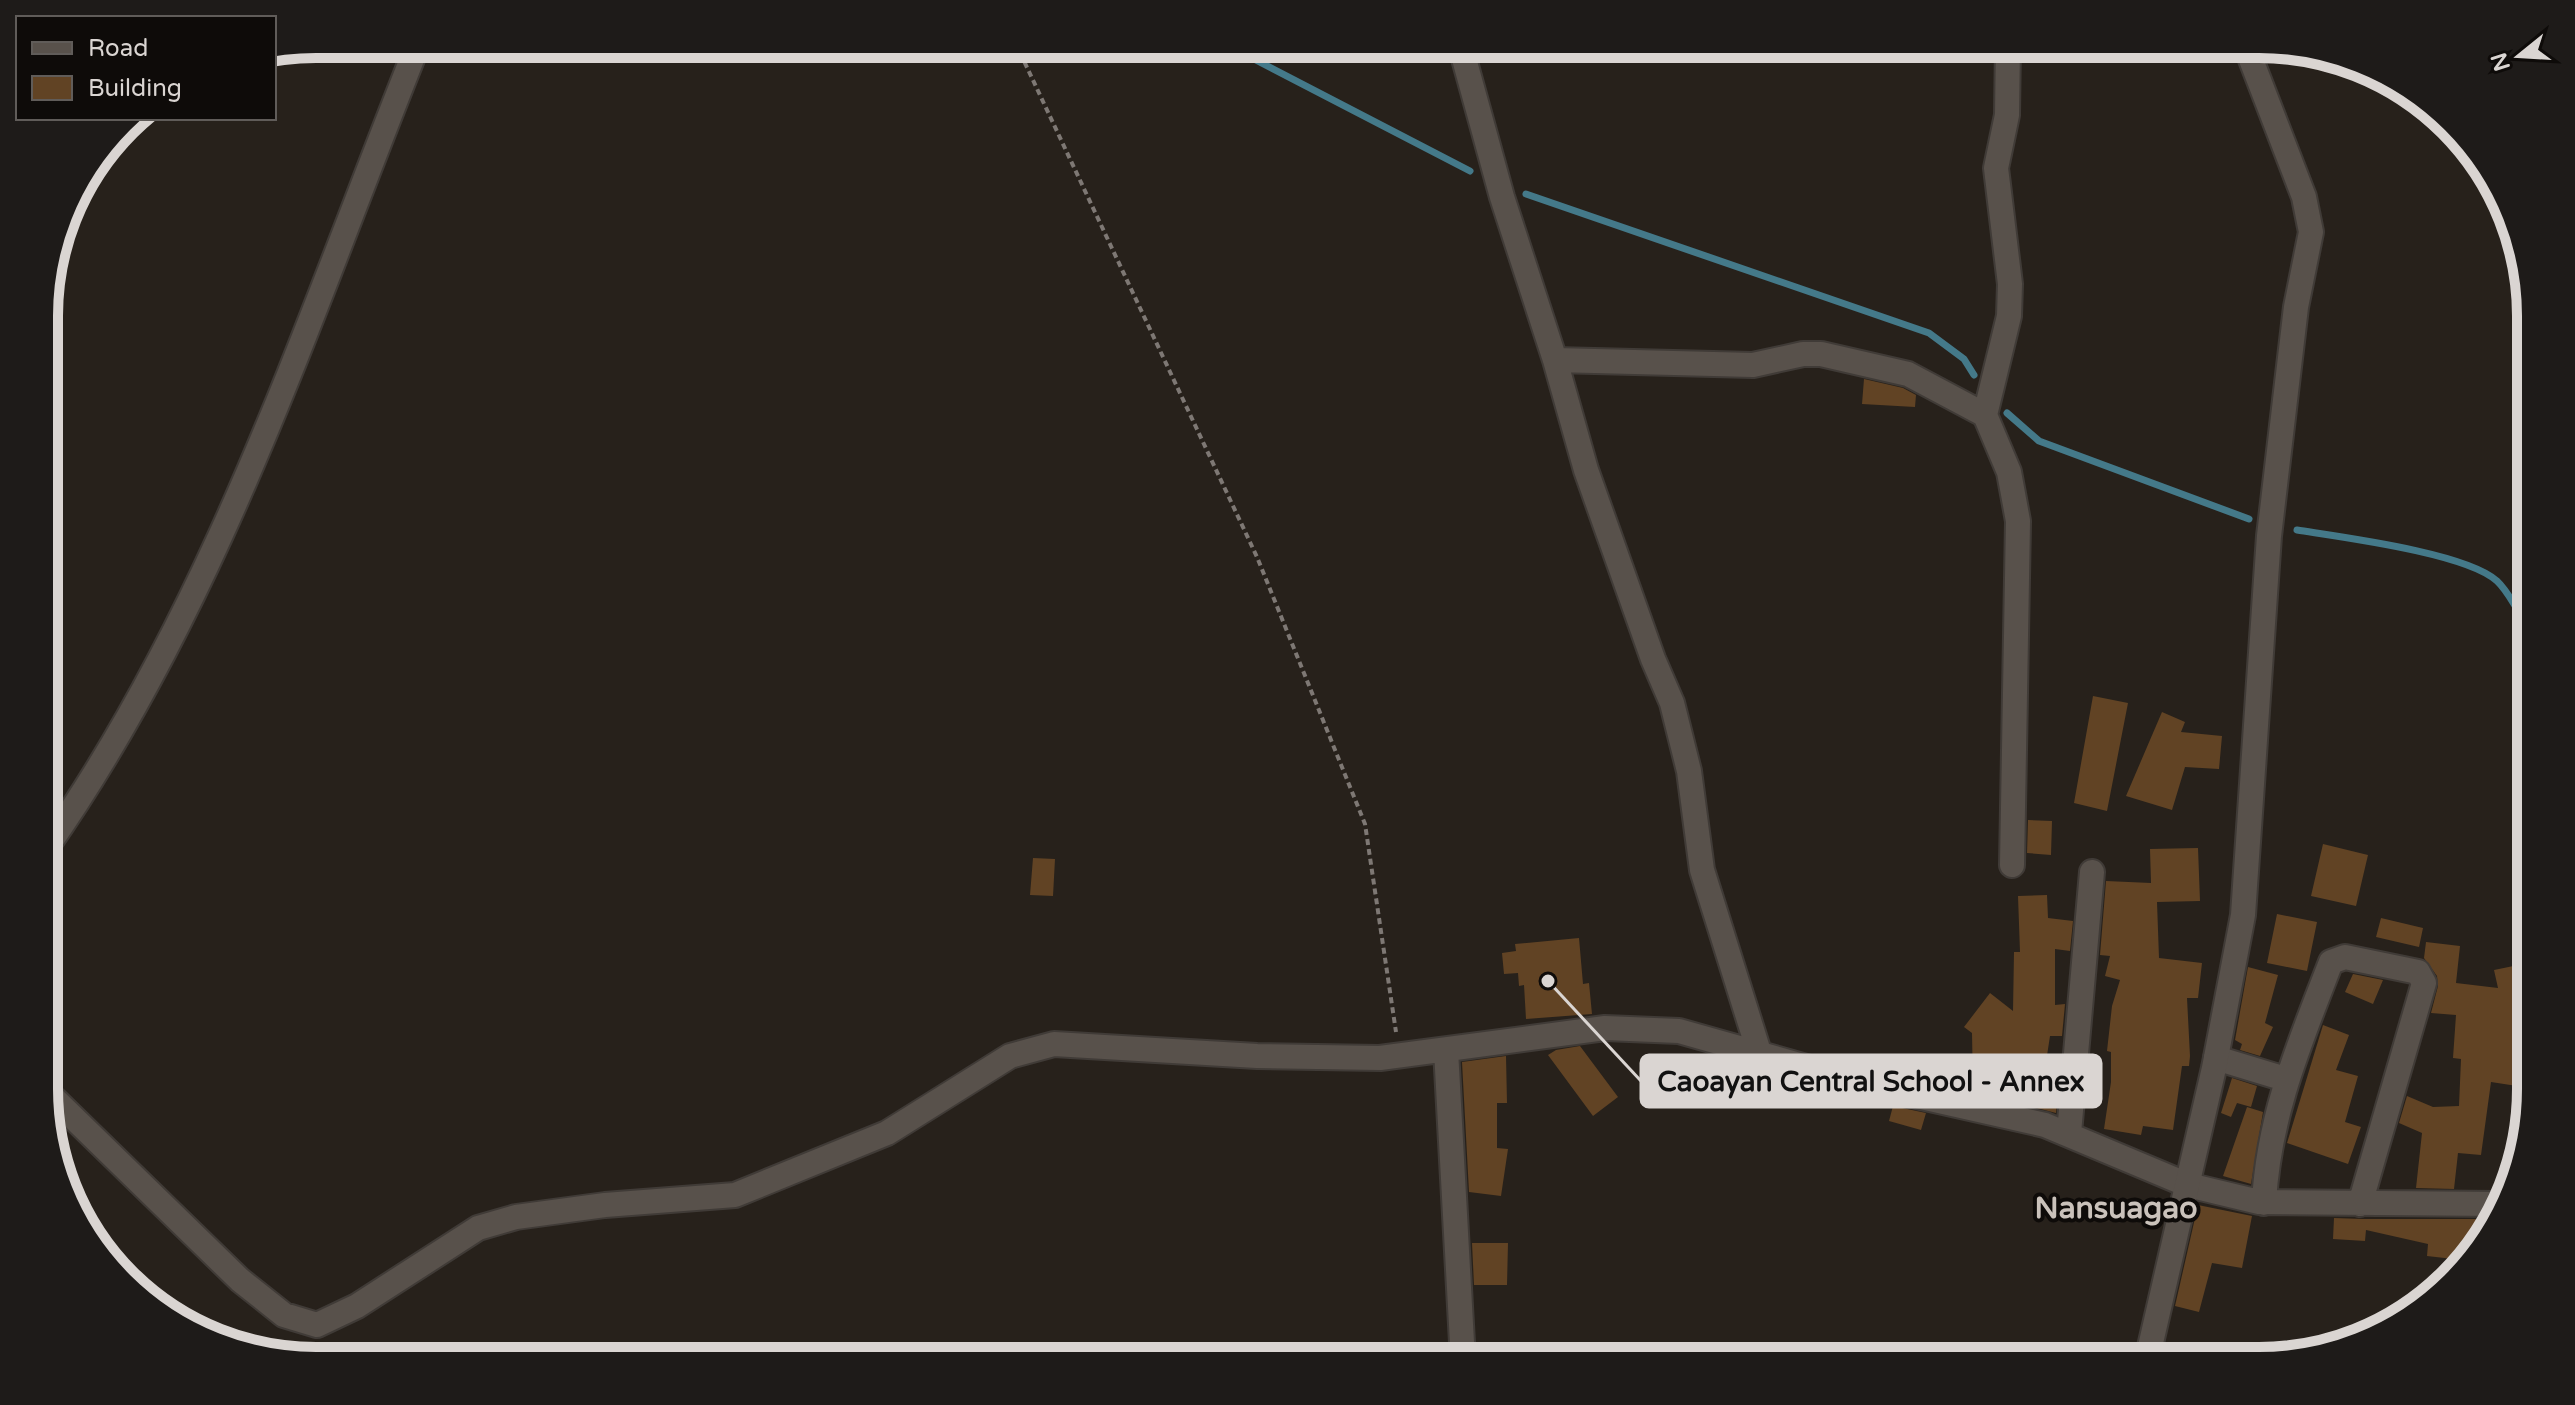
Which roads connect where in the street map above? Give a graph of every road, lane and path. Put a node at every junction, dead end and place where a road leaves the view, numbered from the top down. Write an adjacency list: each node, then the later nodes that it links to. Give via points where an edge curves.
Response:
1 (413, 58): 8 (street, via 261,448 128,722)
2 (1023, 58): 13 (path, via 1257,557 1365,824 1393,1030)
3 (1464, 58): 6 (street)
4 (2008, 58): 7 (street, via 2007,115 1996,168 2009,316)
5 (2250, 58): 14 (street, via 2304,197 2311,232 2296,307 2269,536 2243,915)
6 (1555, 360): 7 (street, via 1753,365 1821,354 1908,374); 12 (street, via 1586,470 1672,703 1689,771 1702,870)
7 (1985, 415): 9 (street, via 2009,472 2018,521)
8 (58, 829)
9 (2012, 865)
10 (2092, 872): 17 (street)
11 (1446, 1050): 12 (street, via 1638,1027 1679,1031); 13 (street); 22 (street)
12 (1759, 1052): 17 (street, via 1877,1087)
13 (1417, 1054): 16 (street, via 1257,1056 1075,1043 1033,1047 887,1133 743,1193 605,1205 516,1217 478,1228 357,1306 317,1325 306,1325 269,1306)
14 (2216, 1058): 15 (street); 18 (street)
15 (2285, 1079): 19 (street, via 2268,1152); 20 (street, via 2331,962 2345,957 2418,972 2423,978)
16 (59, 1103)
17 (2069, 1133): 18 (street)
18 (2188, 1185): 19 (street); 23 (street)
19 (2264, 1203): 20 (street)
20 (2360, 1204): 21 (street)
21 (2489, 1204)
22 (1462, 1346)
23 (2150, 1346)

